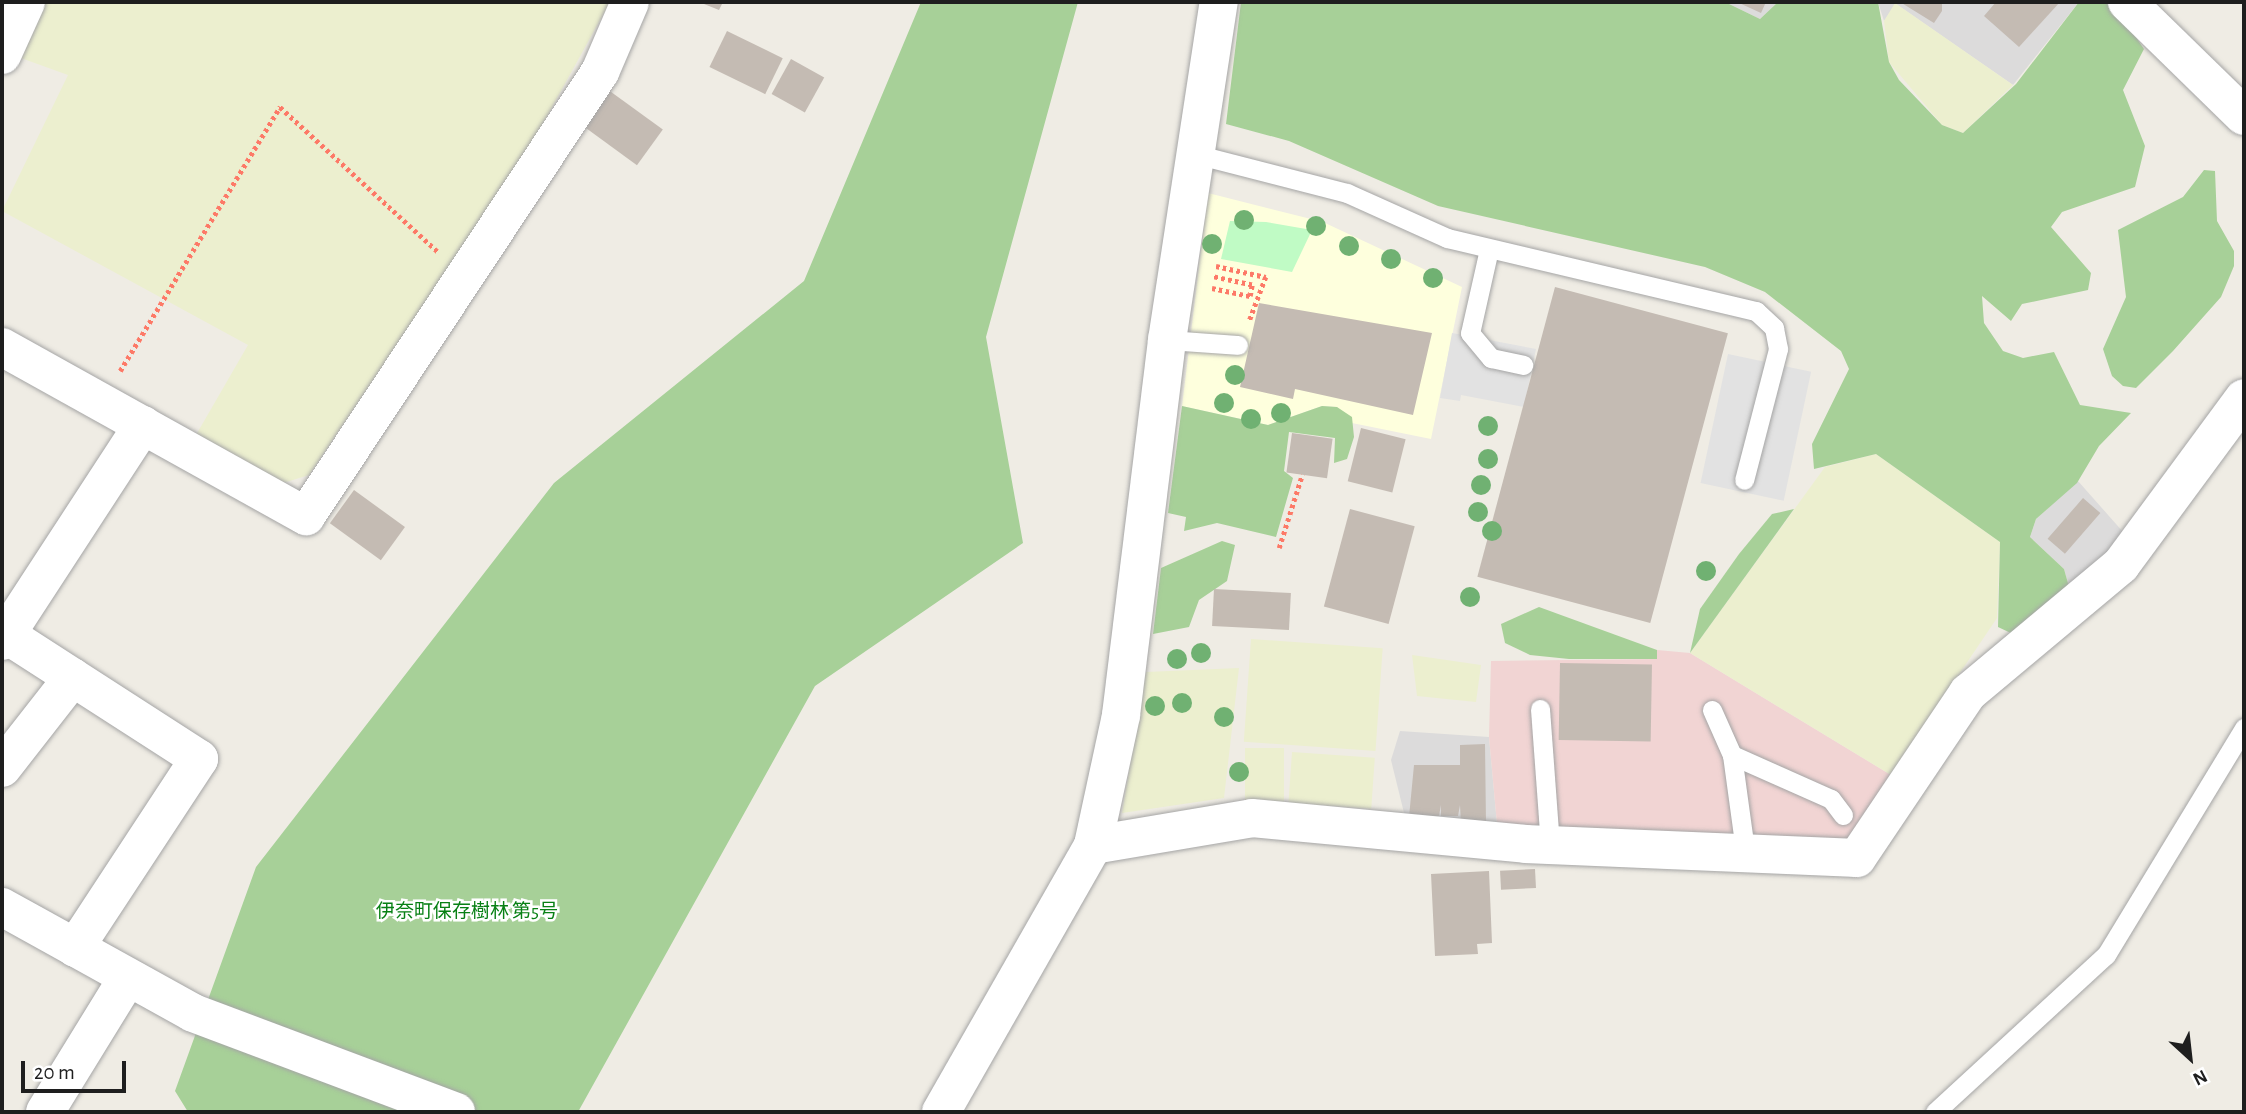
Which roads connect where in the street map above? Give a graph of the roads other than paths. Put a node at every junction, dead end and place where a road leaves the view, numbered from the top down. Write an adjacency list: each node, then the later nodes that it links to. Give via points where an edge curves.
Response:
1 (26, 2): 5 (street)
2 (630, 2): 14 (street, via 600,72 306,516)
3 (1219, 2): 7 (street)
4 (2127, 2): 6 (street)
5 (2, 55)
6 (2244, 116)
7 (1195, 154): 8 (lane, via 1347,193 1447,238); 9 (street)
8 (1489, 249): 12 (lane, via 1470,333 1491,358); 15 (lane, via 1756,311 1774,328 1778,349)
9 (1182, 341): 10 (lane); 24 (street, via 1121,715)
10 (1238, 345)
11 (2, 347): 14 (street)
12 (1524, 365)
13 (2244, 398): 26 (street, via 2120,565 1968,693 1857,858)
14 (143, 425): 16 (street)
15 (1744, 480)
16 (6, 638): 17 (street)
17 (73, 677): 22 (street); 28 (street, via 199,759)
18 (1539, 709): 25 (lane)
19 (1712, 710): 21 (lane)
20 (2244, 728): 33 (lane, via 2106,955)
21 (1732, 755): 23 (lane, via 1830,799); 26 (lane)
22 (2, 768)
23 (1843, 815)
24 (1093, 845): 25 (street, via 1252,818); 32 (street)
25 (1550, 845): 26 (street)
26 (1745, 850)
27 (2, 907): 28 (street)
28 (75, 948): 29 (street)
29 (128, 977): 30 (street); 31 (street, via 193,1013)
30 (45, 1112)
31 (456, 1112)
32 (941, 1112)
33 (1935, 1112)

